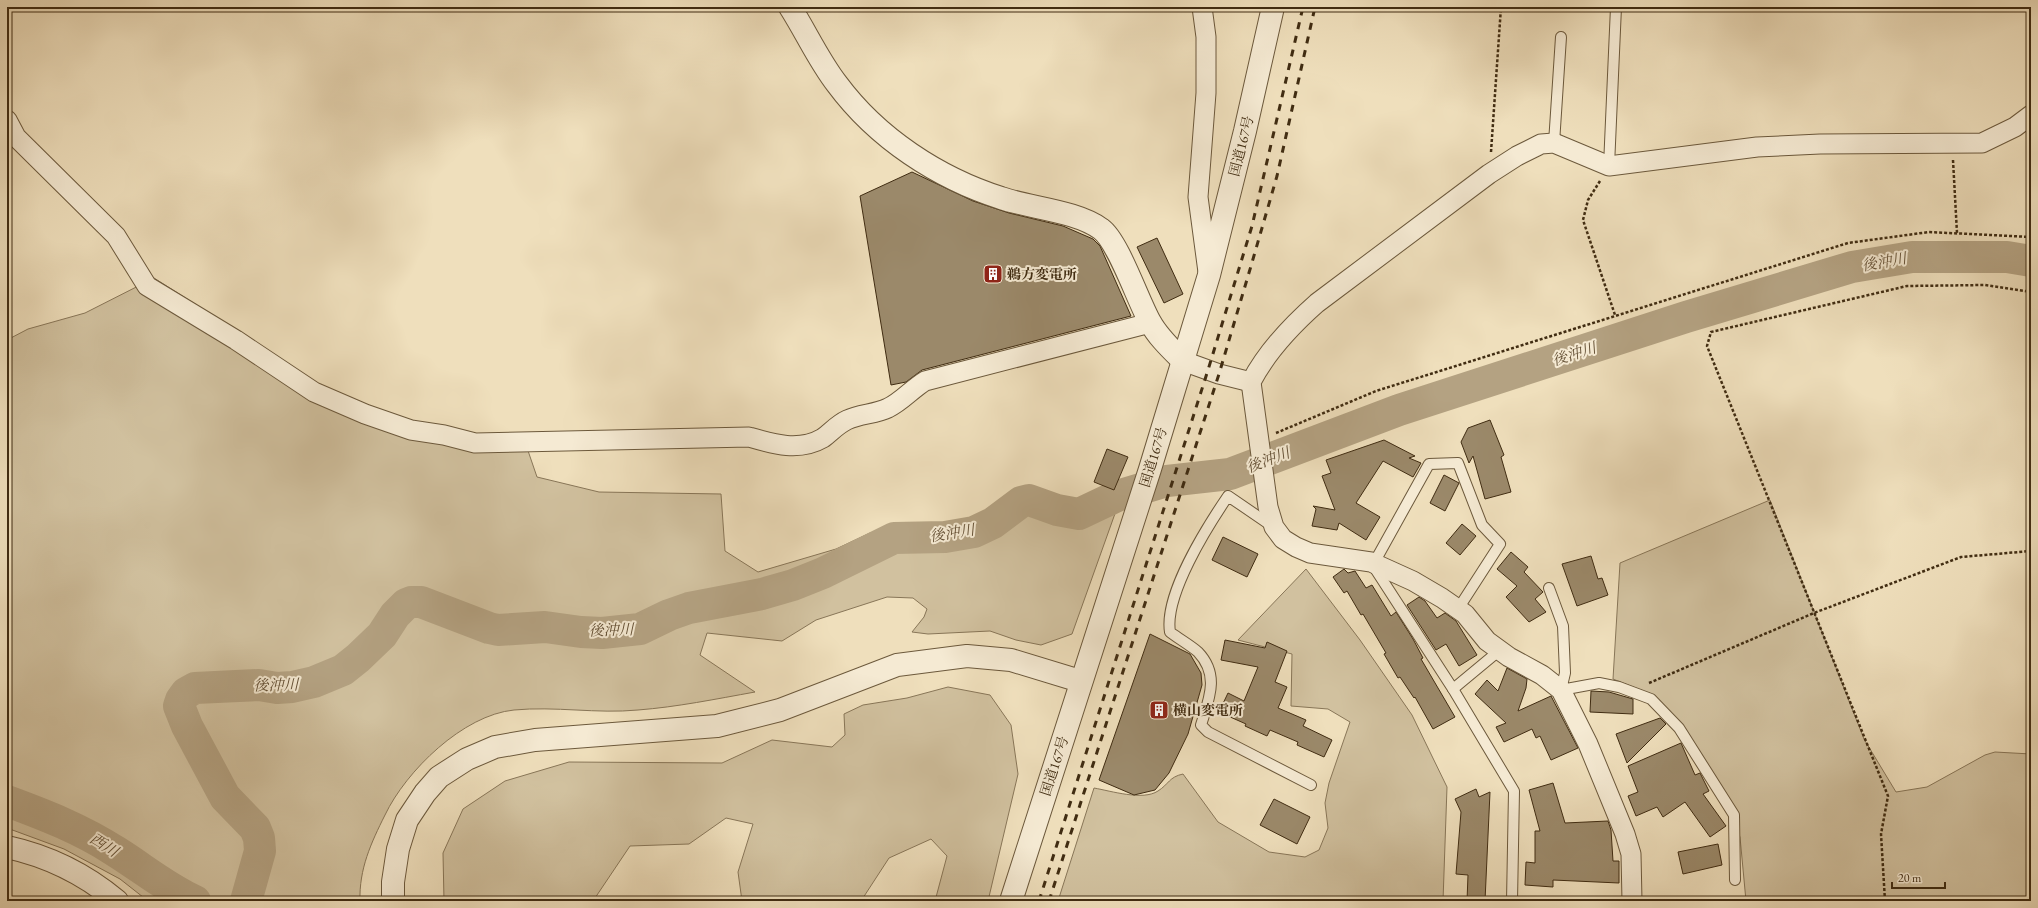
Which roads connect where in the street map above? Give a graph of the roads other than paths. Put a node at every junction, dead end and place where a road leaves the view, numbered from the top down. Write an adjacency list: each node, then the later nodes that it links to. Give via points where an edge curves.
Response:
1 (790, 7): 11 (street, via 836,84 868,119 901,147 972,188 1085,220 1106,233)
2 (1202, 7): 10 (street, via 1206,37 1206,93 1198,197)
3 (1272, 7): 10 (street, 国道167号, via 1245,131)
4 (1616, 7): 9 (lane)
5 (1561, 37): 8 (lane)
6 (2031, 115): 9 (street, via 2015,127 1982,143 1757,147)
7 (7, 120): 11 (street, via 16,137 116,236 148,286 314,392 411,430 476,443 749,437 775,444 806,444 824,437 847,420 888,408 925,381)
8 (1554, 143): 9 (street); 13 (street, via 1541,144 1489,174 1317,303 1294,323 1270,351)
9 (1609, 166)
10 (1209, 275): 12 (street, 国道167号)
11 (1150, 323): 12 (street)
12 (1183, 361): 13 (street); 19 (street, 国道167号)
13 (1251, 382): 14 (street, via 1268,507)
14 (1274, 527): 15 (street, via 1283,539 1310,553); 22 (lane, via 1228,496 1210,523 1172,600 1168,622 1170,632 1198,652 1209,667 1212,688 1201,726)
15 (1372, 562): 17 (street, via 1413,581); 17 (lane, via 1429,464 1458,463 1482,525 1500,544); 20 (lane)
16 (1548, 588): 21 (lane, via 1563,626 1565,673)
17 (1458, 609): 18 (street)
18 (1500, 650): 20 (lane); 21 (street, via 1542,675)
19 (1080, 681): 26 (street, via 1011,660 960,657 897,665 780,710 717,726 535,740 495,748 467,759 440,777 425,793 407,820 398,849); 27 (street, 国道167号)
20 (1453, 689): 28 (lane, via 1514,791)
21 (1561, 690): 24 (lane, via 1599,683 1619,687 1651,699 1679,728 1734,815); 29 (street, via 1588,744 1625,834 1631,854)
22 (1311, 786)
23 (7, 847): 25 (street, via 42,857 73,870)
24 (1735, 880)
25 (117, 901)
26 (393, 901)
27 (1011, 901)
28 (1512, 901)
29 (1632, 901)

